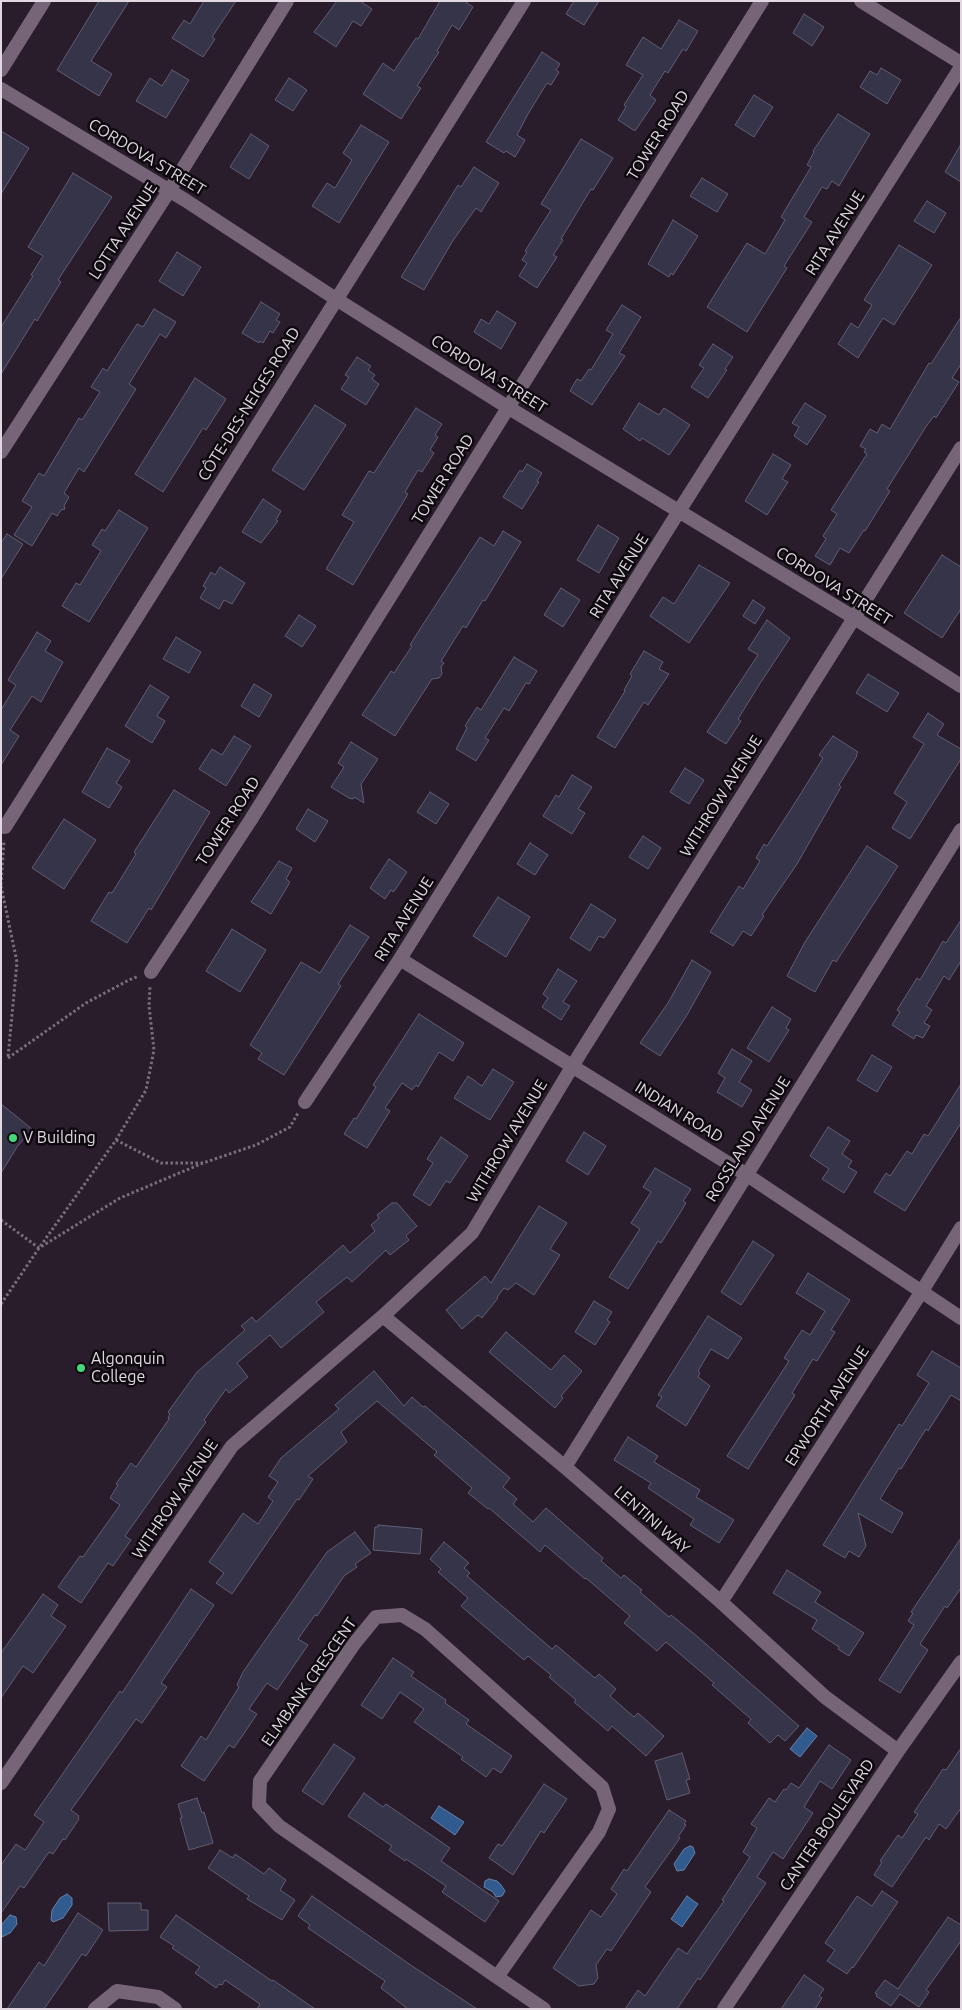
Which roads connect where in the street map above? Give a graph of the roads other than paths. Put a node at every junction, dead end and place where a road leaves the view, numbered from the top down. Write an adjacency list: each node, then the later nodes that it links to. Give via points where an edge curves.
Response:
1 (44, 1): 7 (street)
2 (287, 1): 9 (street, LOTTA AVENUE)
3 (524, 1): 10 (street, CÔTE-DES-NEIGES ROAD)
4 (762, 1): 11 (street, TOWER ROAD)
5 (861, 1): 6 (street)
6 (961, 65): 14 (street, RITA AVENUE)
7 (1, 70)
8 (1, 88): 9 (street, CORDOVA STREET)
9 (170, 191): 10 (street, CORDOVA STREET); 13 (street, LOTTA AVENUE)
10 (336, 299): 11 (street, CORDOVA STREET); 17 (street, CÔTE-DES-NEIGES ROAD)
11 (509, 408): 14 (street, CORDOVA STREET); 20 (street, TOWER ROAD, via 250,821)
12 (961, 448): 15 (street, WITHROW AVENUE)
13 (1, 452)
14 (679, 512): 15 (street, CORDOVA STREET); 19 (street, RITA AVENUE)
15 (853, 617): 16 (street, CORDOVA STREET); 21 (street, WITHROW AVENUE)
16 (961, 686)
17 (5, 827)
18 (961, 830): 23 (street, ROSSLAND AVENUE)
19 (400, 959): 21 (street, INDIAN ROAD); 22 (street, RITA AVENUE)
20 (151, 972)
21 (572, 1065): 23 (street, INDIAN ROAD); 26 (street, WITHROW AVENUE, via 472,1233)
22 (305, 1102)
23 (747, 1175): 25 (street, INDIAN ROAD); 28 (street, ROSSLAND AVENUE)
24 (961, 1228): 25 (street, EPWORTH AVENUE)
25 (922, 1291): 27 (street, INDIAN ROAD); 29 (street, EPWORTH AVENUE)
26 (383, 1316): 28 (street, LENTINI WAY); 32 (street, WITHROW AVENUE, via 232,1446)
27 (961, 1318)
28 (565, 1467): 29 (street, LENTINI WAY)
29 (720, 1602): 31 (street, LENTINI WAY, via 825,1697)
30 (961, 1662): 31 (street, CANTER BOULEVARD)
31 (898, 1750): 37 (street, CANTER BOULEVARD)
32 (1, 1783)
33 (497, 1977): 33 (street, ELMBANK CRESCENT, via 599,1832 609,1809 602,1787 425,1629 402,1615 376,1617 260,1781 259,1805 279,1826); 36 (street, ELMBANK CRESCENT)
34 (95, 2009): 35 (street, via 118,1991 158,1997)
35 (176, 2009)
36 (544, 2009)
37 (724, 2009)

